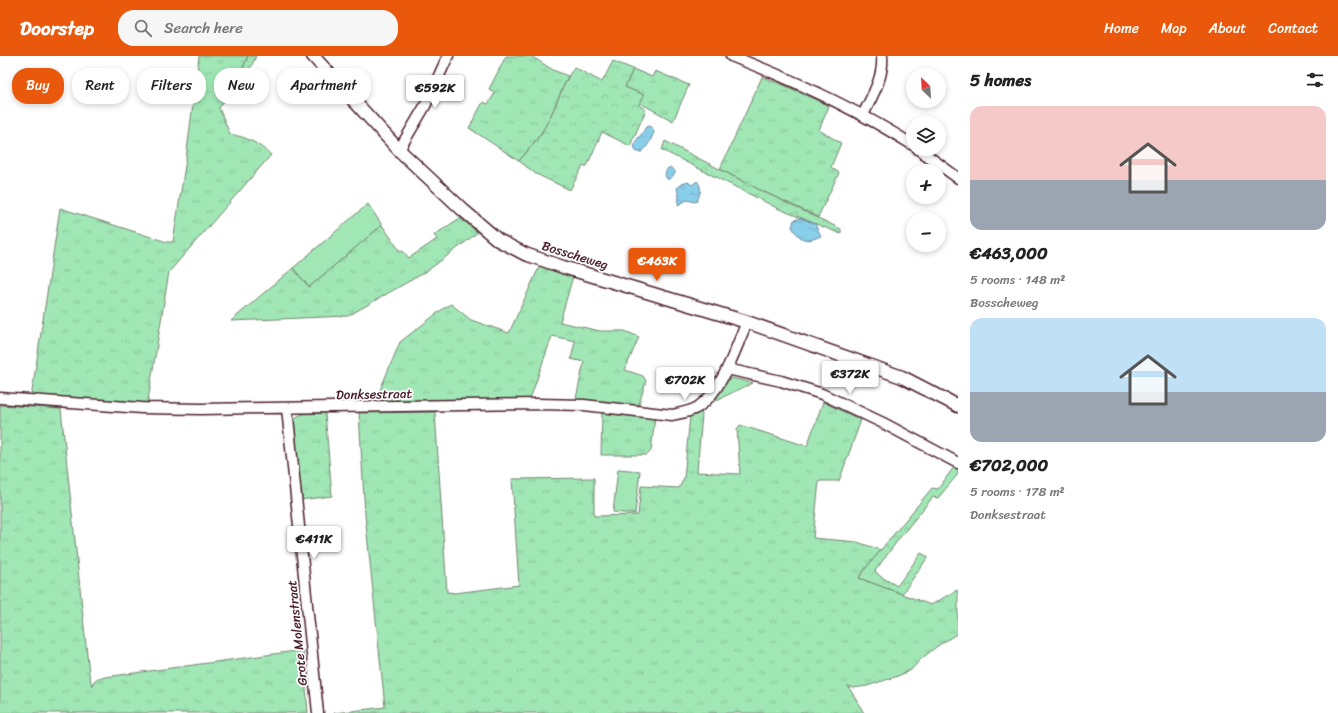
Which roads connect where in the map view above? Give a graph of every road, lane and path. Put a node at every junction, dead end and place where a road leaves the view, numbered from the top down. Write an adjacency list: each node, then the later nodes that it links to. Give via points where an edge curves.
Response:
1 (313, 56): 7 (street, Bosscheweg)
2 (448, 56): 7 (street, via 425,106)
3 (730, 56): 5 (street, via 797,83)
4 (882, 56): 5 (street, via 883,66 879,82)
5 (863, 115): 6 (street)
6 (906, 141)
7 (399, 150): 10 (street, Bosscheweg, via 498,240 525,254)
8 (928, 156): 9 (street)
9 (958, 178)
10 (747, 322): 11 (street, Donksestraat); 13 (street, Bosscheweg, via 902,377)
11 (727, 369): 14 (street, Donksestraat, via 707,401 697,408 672,414 584,405 538,404); 15 (street, via 781,381 822,394)
12 (0, 398): 14 (street, Donksestraat, via 142,408)
13 (958, 406)
14 (287, 408): 16 (street, Grote Molenstraat)
15 (958, 463)
16 (318, 713)

